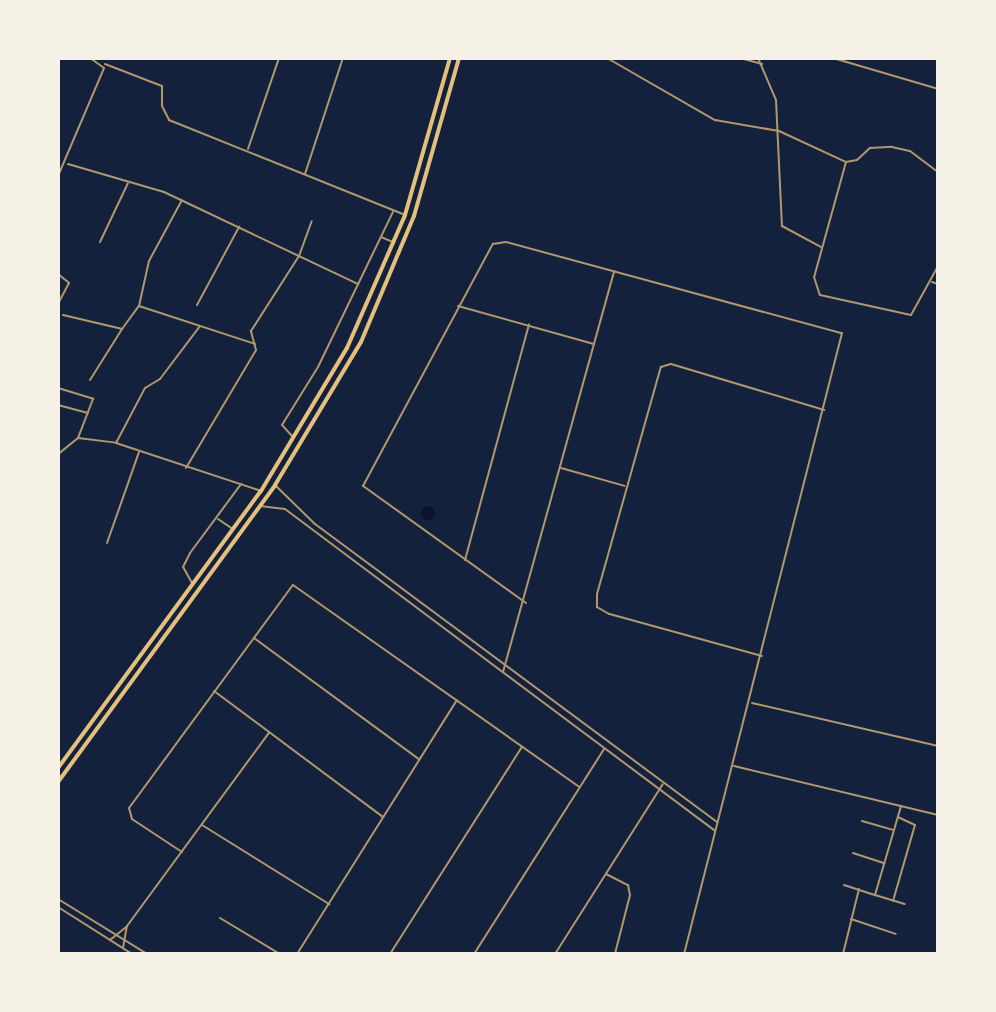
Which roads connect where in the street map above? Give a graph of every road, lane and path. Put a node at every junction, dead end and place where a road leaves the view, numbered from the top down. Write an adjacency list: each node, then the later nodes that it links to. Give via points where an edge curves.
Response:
1 (90, 58): 10 (street)
2 (279, 58): 14 (street)
3 (343, 58): 18 (street)
4 (450, 58): 23 (highway)
5 (459, 58): 60 (highway, via 441,134 378,308 327,404)
6 (607, 58): 13 (street, via 715,120)
7 (740, 58): 11 (street)
8 (758, 58): 11 (street)
9 (833, 58): 12 (street)
10 (105, 64): 14 (street, via 162,86 162,106 170,120); 16 (street)
11 (762, 64): 13 (street, via 772,84)
12 (938, 89)
13 (779, 131): 15 (street); 29 (street, via 782,226)
14 (248, 149): 18 (street)
15 (846, 162): 17 (street, via 857,160 870,148 892,147 910,151); 29 (street)
16 (68, 164): 19 (street); 20 (street)
17 (938, 172)
18 (305, 174): 22 (street)
19 (58, 176)
20 (128, 183): 21 (street); 27 (street)
21 (182, 200): 25 (street); 39 (street, via 149,261)
22 (393, 212): 23 (street); 26 (street)
23 (405, 216): 28 (highway)
24 (312, 221): 30 (street)
25 (238, 227): 30 (street); 38 (street)
26 (381, 237): 28 (street); 35 (street)
27 (100, 242)
28 (394, 242): 53 (highway, via 347,348)
29 (821, 247): 34 (street, via 814,277 820,295 911,315)
30 (299, 256): 35 (street); 45 (street, via 251,331)
31 (938, 266): 34 (street)
32 (614, 272): 40 (street, via 499,242); 46 (street); 50 (street, via 842,333)
33 (58, 274): 37 (street, via 69,283)
34 (932, 282): 36 (street)
35 (357, 284): 53 (street, via 318,367 282,425)
36 (938, 284)
37 (58, 304)
38 (197, 305)
39 (138, 306): 42 (street); 44 (street)
40 (458, 306): 43 (street); 67 (street, via 363,486)
41 (63, 315): 44 (street)
42 (200, 326): 45 (street); 54 (street, via 160,379 146,388)
43 (529, 326): 46 (street); 67 (street)
44 (122, 329): 47 (street)
45 (255, 344): 57 (street)
46 (594, 344): 58 (street)
47 (90, 380)
48 (58, 388): 51 (street, via 91,395)
49 (58, 405): 51 (street)
50 (826, 410): 61 (street, via 666,364 652,384); 71 (street)
51 (88, 413): 52 (street)
52 (78, 438): 54 (street); 56 (street)
53 (295, 438): 62 (highway)
54 (116, 443): 55 (street)
55 (139, 452): 57 (street); 66 (street)
56 (58, 454)
57 (186, 468): 59 (street)
58 (561, 468): 61 (street); 69 (street)
59 (241, 484): 62 (street); 64 (street)
60 (275, 485): 63 (highway); 73 (street, via 315,524)
61 (625, 486): 71 (street, via 597,607)
62 (261, 491): 65 (highway)
63 (260, 506): 74 (highway); 75 (street, via 285,509)
64 (218, 519): 65 (street); 68 (street, via 183,567)
65 (233, 530): 68 (highway)
66 (107, 543)
67 (465, 561): 69 (street)
68 (194, 584): 72 (highway)
69 (526, 603): 73 (street)
70 (254, 638): 76 (street); 77 (street, via 296,585); 83 (street)
71 (762, 656): 78 (street)
72 (134, 666): 74 (highway); 85 (highway)
73 (507, 667): 75 (street); 87 (street)
74 (141, 671): 86 (highway)
75 (503, 672): 82 (street)
76 (214, 691): 79 (street); 99 (street, via 129,808 132,819)
77 (457, 700): 81 (street); 83 (street)
78 (752, 703): 80 (street); 84 (street)
79 (269, 733): 92 (street); 96 (street)
80 (938, 746)
81 (522, 747): 88 (street); 123 (street)
82 (604, 749): 88 (street); 89 (street)
83 (419, 759): 92 (street)
84 (734, 766): 90 (street); 95 (street)
85 (58, 768)
86 (58, 782)
87 (663, 784): 89 (street); 95 (street)
88 (579, 787): 124 (street)
89 (659, 790): 98 (street); 102 (street)
90 (901, 806): 91 (street); 93 (street)
91 (938, 814)
92 (383, 817): 108 (street)
93 (898, 817): 97 (street); 107 (street, via 915,825)
94 (862, 820): 97 (street)
95 (717, 822): 98 (street)
96 (202, 825): 99 (street); 108 (street)
97 (894, 830): 101 (street)
98 (715, 831): 127 (street)
99 (182, 852): 113 (street)
100 (853, 853): 101 (street)
101 (884, 863): 105 (street)
102 (606, 874): 125 (street); 126 (street, via 627,885 630,895)
103 (844, 885): 104 (street)
104 (859, 889): 105 (street); 112 (street)
105 (875, 895): 107 (street)
106 (58, 899): 114 (street)
107 (893, 901): 109 (street)
108 (329, 904): 122 (street)
109 (905, 904)
110 (58, 907): 116 (street)
111 (220, 918): 121 (street)
112 (850, 919): 115 (street); 128 (street)
113 (127, 926): 114 (street); 117 (street)
114 (114, 934): 116 (street); 117 (street)
115 (896, 934)
116 (110, 940): 118 (street)
117 (127, 942): 118 (street); 120 (street)
118 (123, 948): 119 (street)
119 (132, 954)
120 (147, 954)
121 (280, 954)
122 (297, 954)
123 (390, 954)
124 (474, 954)
125 (555, 954)
126 (615, 954)
127 (684, 954)
128 (843, 954)

